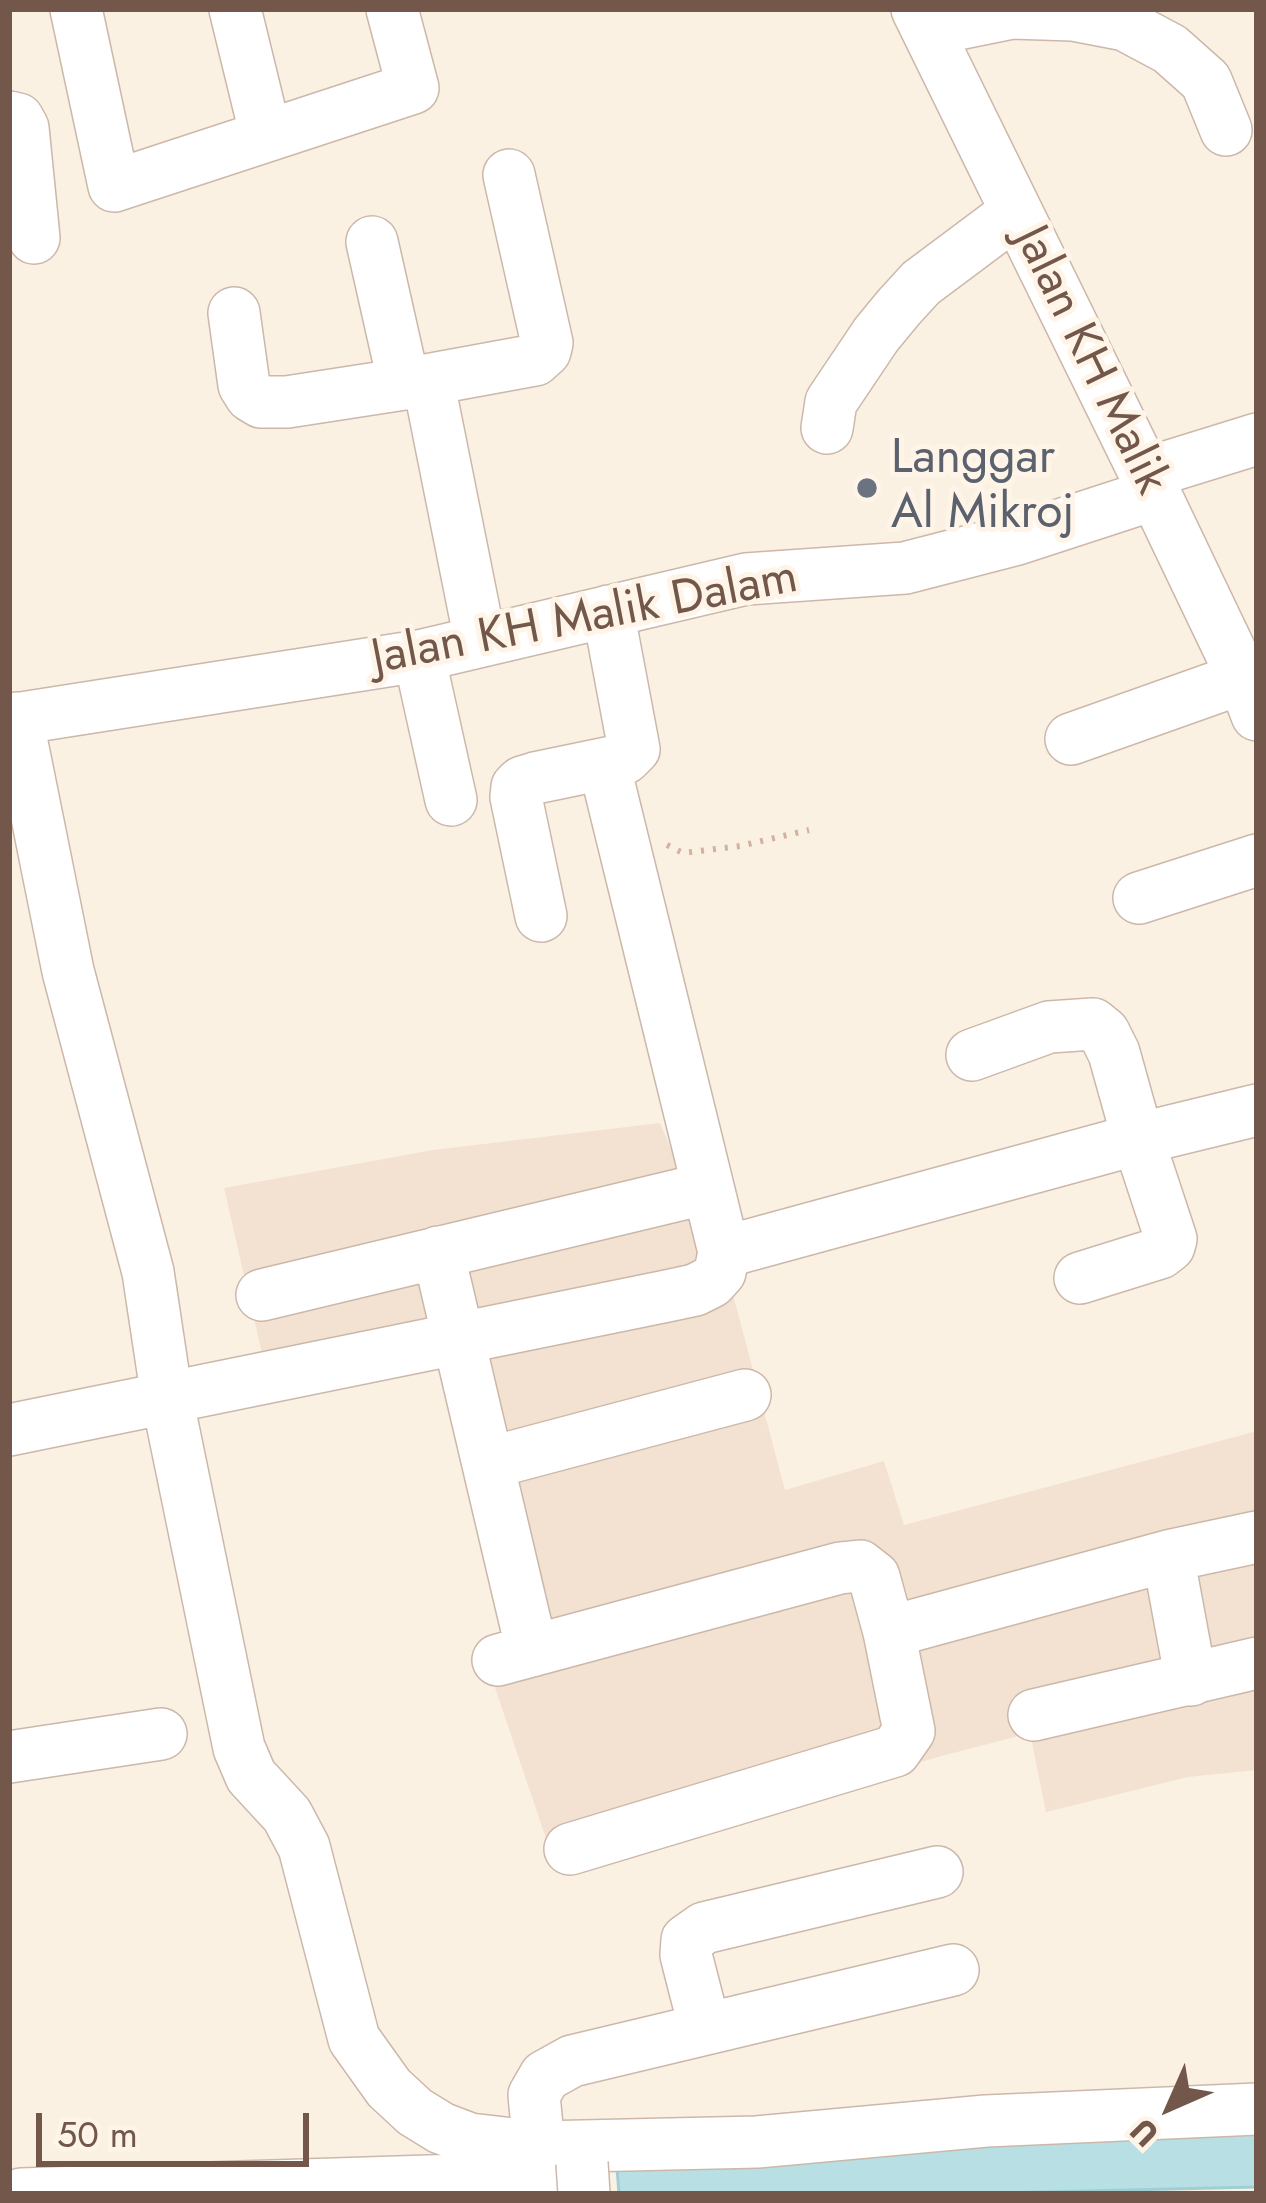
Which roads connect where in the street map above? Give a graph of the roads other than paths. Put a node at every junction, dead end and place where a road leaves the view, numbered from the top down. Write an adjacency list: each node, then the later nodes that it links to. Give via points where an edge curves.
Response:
1 (76, 9): 7 (street, via 114,186)
2 (235, 9): 7 (street)
3 (392, 9): 7 (street, via 413,88)
4 (922, 20): 6 (street, via 1073,15 1124,25 1206,82); 9 (street, Jalan KH Malik)
5 (9, 117): 10 (street, via 23,128)
6 (1226, 130)
7 (266, 136)
8 (509, 175): 13 (street, via 545,351 535,360)
9 (1016, 212): 14 (street, via 899,307 831,402); 16 (street, Jalan KH Malik)
10 (34, 238)
11 (372, 242): 13 (street)
12 (234, 313): 13 (street, via 244,385 261,402)
13 (416, 382): 18 (street)
14 (827, 428)
15 (1257, 439): 16 (street, Jalan KH Malik Dalam)
16 (1149, 484): 17 (street, Jalan KH Malik Dalam, via 1017,538 905,568 746,579); 20 (street, Jalan KH Malik)
17 (608, 610): 18 (street, Jalan KH Malik Dalam); 23 (street, via 634,749)
18 (480, 640): 19 (street, Jalan KH Malik Dalam)
19 (419, 656): 21 (street, Jalan KH Malik Dalam); 24 (street)
20 (1252, 689): 22 (street)
21 (13, 719): 38 (street, via 68,971 148,1272)
22 (1071, 739)
23 (604, 764): 27 (street, via 517,787); 33 (street)
24 (452, 800)
25 (1257, 860): 26 (street)
26 (1138, 898)
27 (541, 916)
28 (973, 1055): 30 (street, via 1049,1028 1093,1024 1114,1053)
29 (1257, 1110): 30 (street)
30 (1138, 1139): 33 (street); 34 (street, via 1169,1246)
31 (687, 1192): 32 (street)
32 (437, 1252): 35 (street); 36 (street)
33 (724, 1252): 36 (street, via 720,1272 695,1290)
34 (1080, 1278)
35 (262, 1295)
36 (459, 1340): 38 (street); 40 (street)
37 (745, 1395): 40 (street)
38 (167, 1398): 39 (street); 55 (street, via 239,1748 304,1847 354,2039 389,2088 441,2128)
39 (9, 1430)
40 (489, 1463): 43 (street, via 515,1655 860,1566 874,1577)
41 (1257, 1538): 42 (street)
42 (1168, 1556): 43 (street); 45 (street)
43 (890, 1632): 49 (street, via 909,1731 895,1751)
44 (1257, 1664): 45 (street)
45 (1191, 1680): 46 (street)
46 (1034, 1715)
47 (161, 1734): 48 (street)
48 (9, 1757)
49 (570, 1849)
50 (937, 1872): 52 (street, via 704,1928 687,1940 686,1955)
51 (952, 1970): 52 (street)
52 (705, 2029): 55 (street, via 553,2070 534,2096)
53 (1257, 2109): 55 (street, via 986,2121)
54 (1257, 2143): 56 (street, via 1099,2135 608,2175)
55 (571, 2162)
56 (21, 2194)

